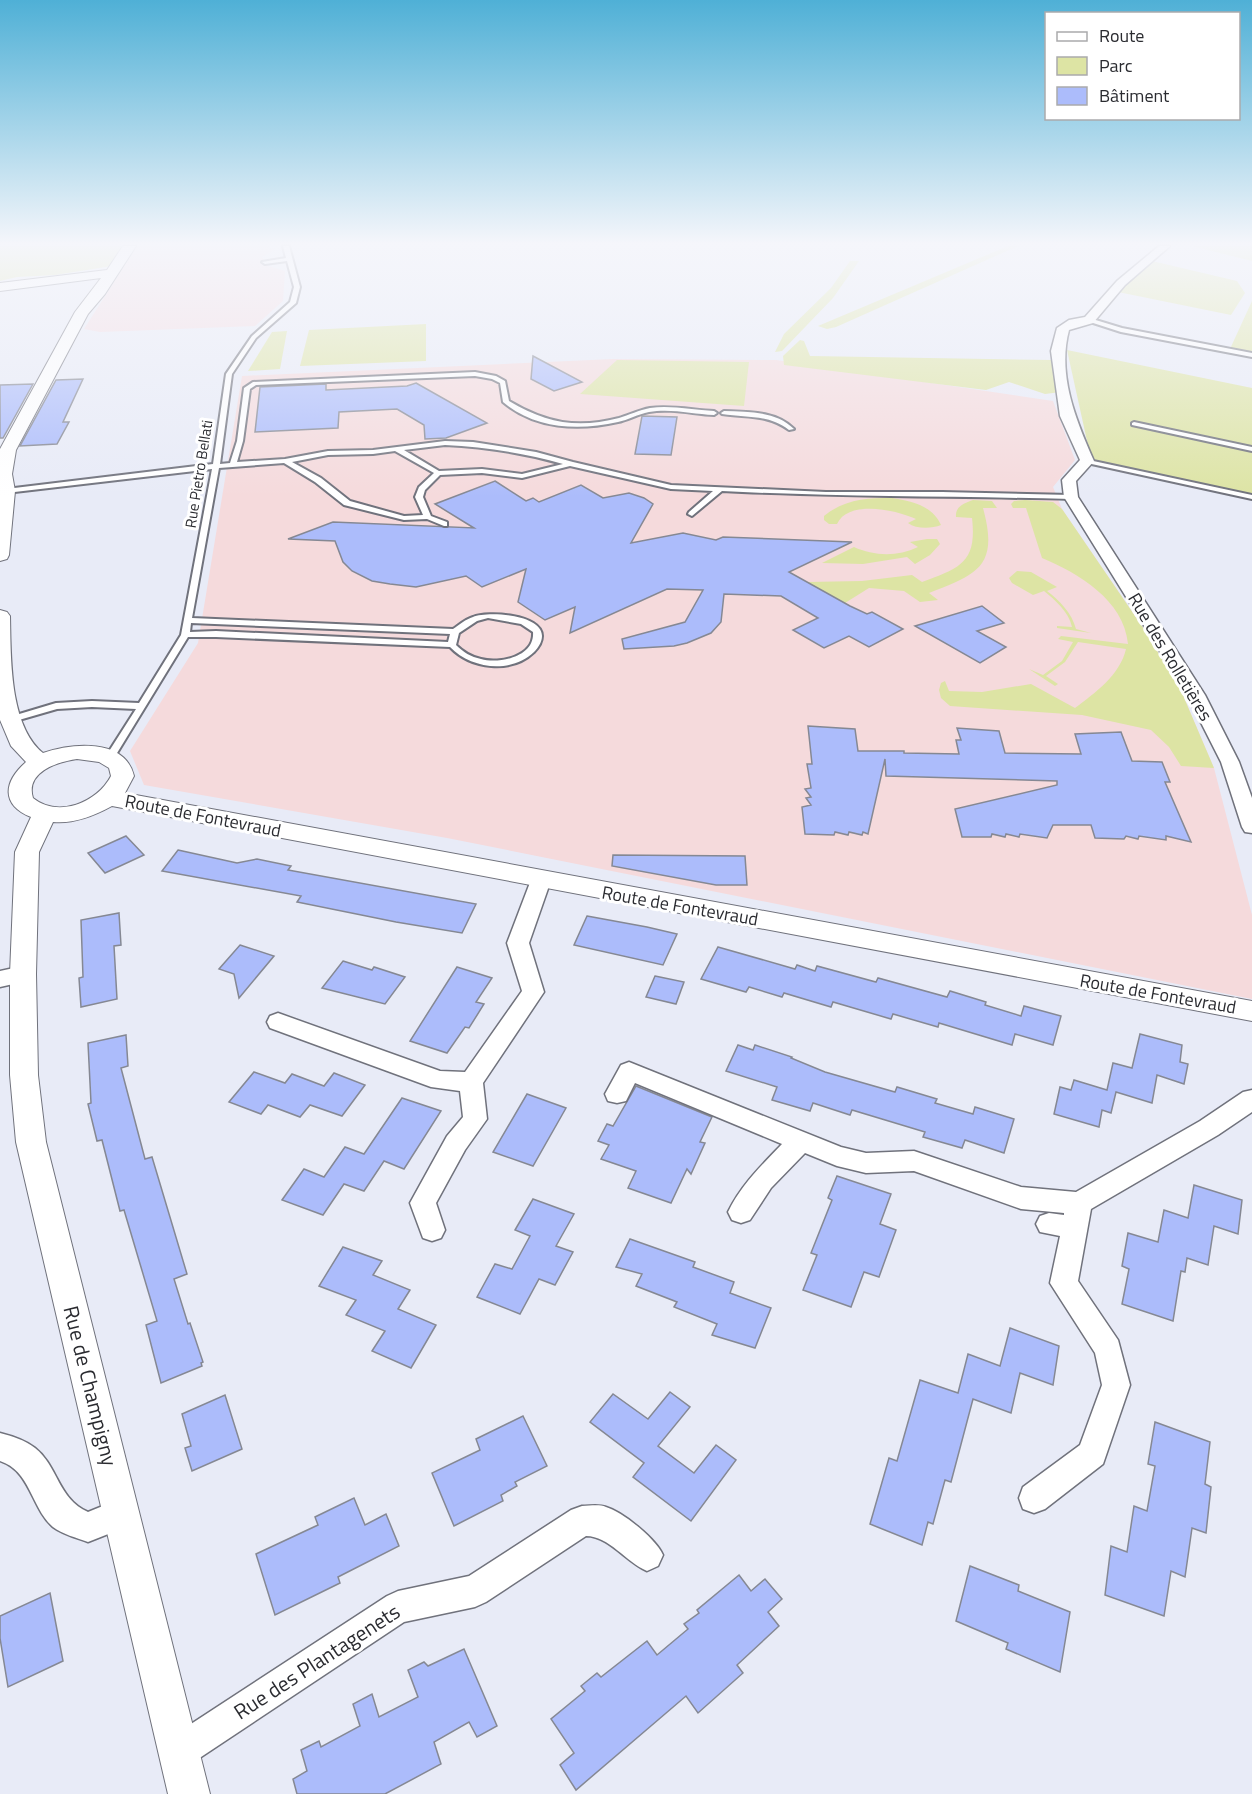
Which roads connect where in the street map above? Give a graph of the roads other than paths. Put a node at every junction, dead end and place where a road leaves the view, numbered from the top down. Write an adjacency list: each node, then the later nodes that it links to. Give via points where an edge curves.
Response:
1 (73, 330): 18 (street, via 46,373 8,450)
2 (262, 330): 16 (lane, Rue Pietro Bellati, via 229,374)
3 (1063, 330): 13 (street, via 1057,351 1067,416)
4 (1120, 330): 5 (lane)
5 (1252, 355)
6 (714, 413): 15 (lane, via 648,410 609,422 557,426 541,422 506,402 503,382 475,374 255,383 247,388)
7 (724, 413): 9 (lane, via 770,417)
8 (1134, 424): 10 (lane)
9 (791, 429)
10 (1252, 449)
11 (398, 450): 12 (lane, via 328,453); 14 (lane, via 445,443 473,444); 17 (lane)
12 (285, 461): 15 (lane); 23 (lane, via 347,503 404,518)
13 (1087, 461): 20 (street, via 1069,480); 21 (lane)
14 (571, 464): 17 (lane, via 522,476 483,471); 19 (lane, via 671,486)
15 (233, 465): 16 (lane)
16 (216, 466): 18 (lane); 27 (lane, Rue Pietro Bellati)
17 (438, 473): 23 (lane, via 419,497)
18 (3, 480): 25 (street)
19 (719, 490): 20 (lane); 22 (lane)
20 (1071, 497): 37 (street, Rue des Rolletières, via 1196,695 1230,762)
21 (1252, 497)
22 (692, 514)
23 (428, 517): 24 (lane)
24 (444, 524)
25 (0, 555)
26 (0, 616): 32 (street, via 2,684)
27 (188, 620): 28 (lane); 29 (lane, Rue Pietro Bellati)
28 (455, 632): 30 (lane); 30 (lane, via 474,619 502,616 526,622 537,636 532,650 498,663 469,659)
29 (185, 635): 30 (lane); 31 (lane, Rue Pietro Bellati)
30 (452, 645)
31 (140, 706): 32 (lane, via 56,706); 33 (lane, Rue Pietro Bellati)
32 (9, 720): 34 (street, via 22,745)
33 (111, 756): 34 (street, via 77,752); 35 (street, via 119,762 123,779)
34 (41, 763): 36 (street, via 19,786 20,798 28,808)
35 (109, 798): 36 (street, via 79,812); 38 (street, Route de Fontevraud)
36 (45, 814): 39 (street, Rue de Champigny, via 27,852)
37 (1252, 827)
38 (541, 880): 40 (street, Route de Fontevraud); 42 (street, via 518,943 533,992)
39 (11, 976): 51 (street, Rue de Champigny, via 31,1142)
40 (1252, 1011)
41 (278, 1022): 42 (street, via 439,1080)
42 (471, 1082): 48 (street, via 475,1119 456,1143 423,1203)
43 (617, 1094): 45 (street, via 629,1071)
44 (1252, 1099): 47 (street)
45 (801, 1141): 46 (street, via 762,1181); 47 (street, via 867,1163 915,1161)
46 (741, 1212)
47 (1068, 1218): 50 (street, via 1064,1283 1108,1349 1116,1385 1092,1454)
48 (432, 1230)
49 (0, 1448): 51 (street, via 11,1449 37,1471 53,1505 65,1517 88,1527)
50 (1034, 1498)
51 (120, 1514): 53 (street, Rue de Champigny)
52 (647, 1555): 53 (street, Rue des Plantagenets, via 603,1521 582,1521 475,1591 398,1607)
53 (180, 1751): 54 (street, Rue de Champigny)
54 (189, 1794)

